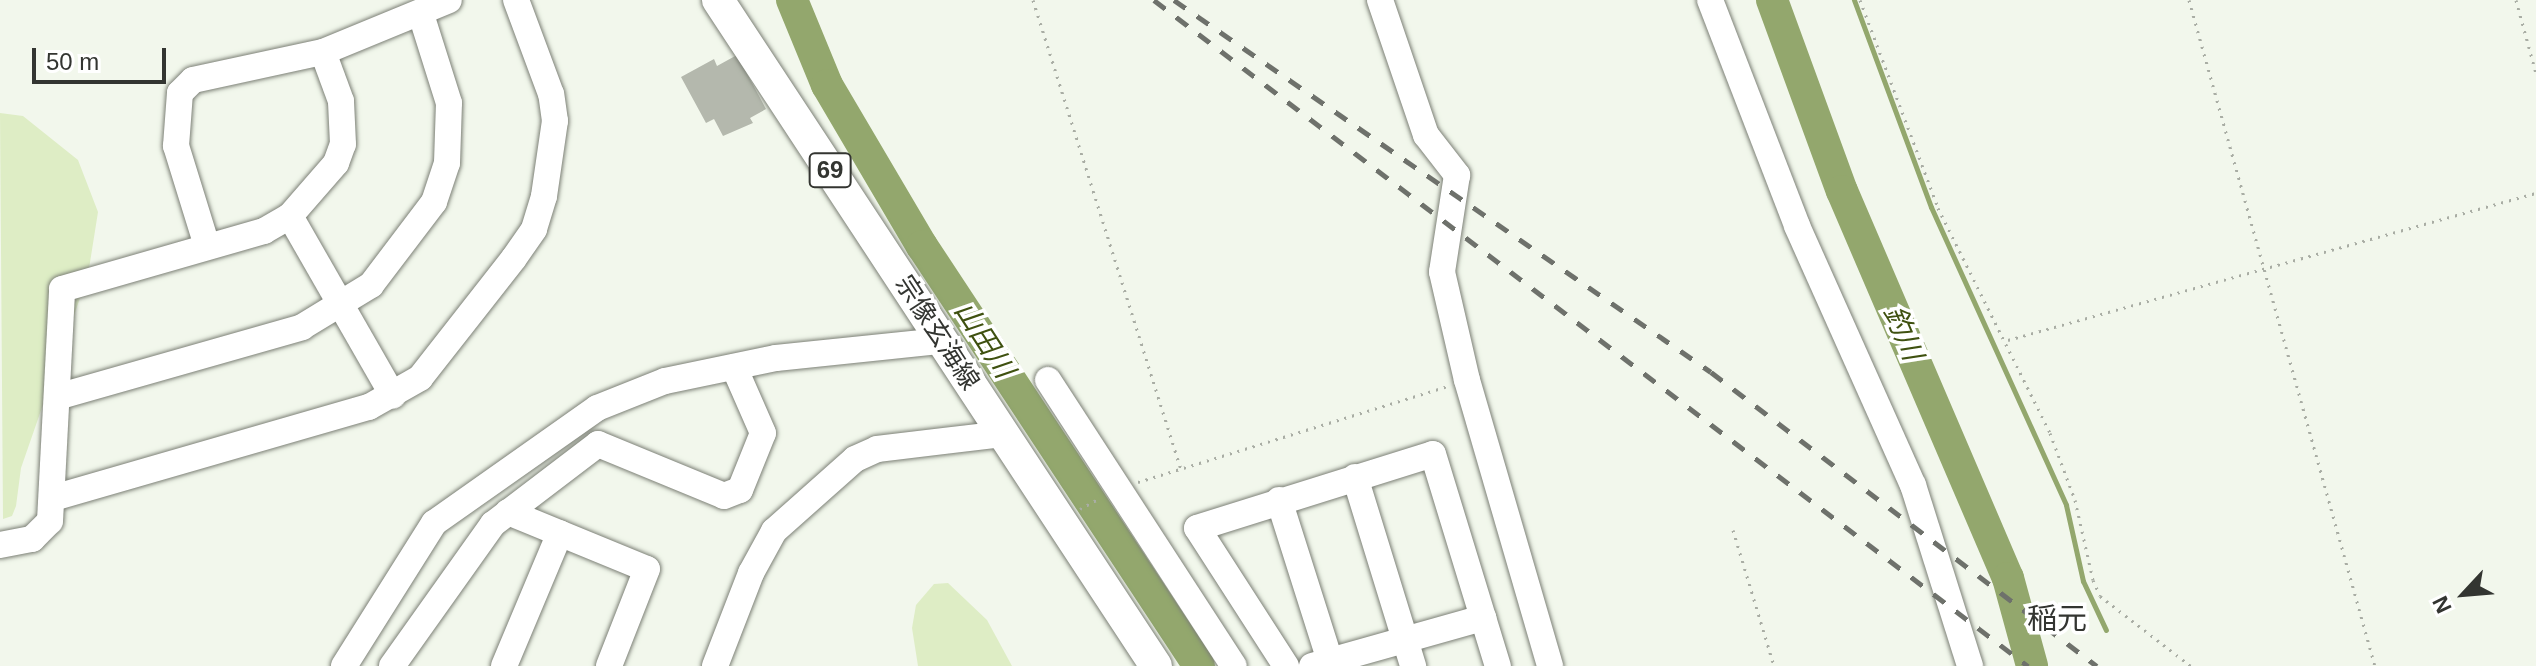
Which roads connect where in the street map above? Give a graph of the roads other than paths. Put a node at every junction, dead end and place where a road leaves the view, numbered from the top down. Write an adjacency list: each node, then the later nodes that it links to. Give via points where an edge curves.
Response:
1 (449, 0): 6 (street)
2 (516, 0): 14 (street, via 551,94 555,121 534,229 420,378)
3 (718, 0): 11 (main road, 宗像玄海線 / 69)
4 (1380, 0): 36 (street, via 1426,135 1457,175 1442,272 1467,380)
5 (1710, 0): 37 (street, via 1797,226 1913,485)
6 (421, 14): 7 (street); 10 (street, via 449,103 447,163 434,202 412,233 371,285)
7 (323, 52): 8 (street, via 341,101 343,144 336,163); 9 (street, via 193,80 180,93 176,146)
8 (290, 216): 9 (street, via 264,231); 10 (street)
9 (207, 246): 15 (street, via 62,289)
10 (342, 307): 14 (street); 15 (street, via 302,327)
11 (941, 341): 12 (street); 16 (main road, 宗像玄海線 / 69)
12 (734, 367): 20 (street, via 763,433 740,490 724,496 598,444); 26 (street, via 638,389 607,403 455,503 419,543)
13 (1048, 380): 32 (street)
14 (393, 396): 18 (street)
15 (57, 397): 18 (street)
16 (1002, 434): 30 (street, via 877,449 855,459 774,531 751,573); 31 (main road, 宗像玄海線 / 69)
17 (1355, 477): 19 (street); 23 (street, via 1433,454); 24 (street)
18 (53, 498): 22 (street, via 44,530 32,539)
19 (1279, 500): 25 (street); 33 (street, via 1197,528)
20 (508, 512): 21 (street); 27 (street, via 431,605)
21 (560, 533): 28 (street); 29 (street, via 647,569)
22 (0, 545)
23 (1483, 618): 24 (street); 35 (street)
24 (1405, 638): 25 (street); 34 (street)
25 (1321, 663)
26 (344, 666)
27 (392, 666)
28 (504, 666)
29 (609, 666)
30 (715, 666)
31 (1156, 666)
32 (1234, 666)
33 (1286, 666)
34 (1413, 666)
35 (1498, 666)
36 (1550, 666)
37 (1970, 666)

